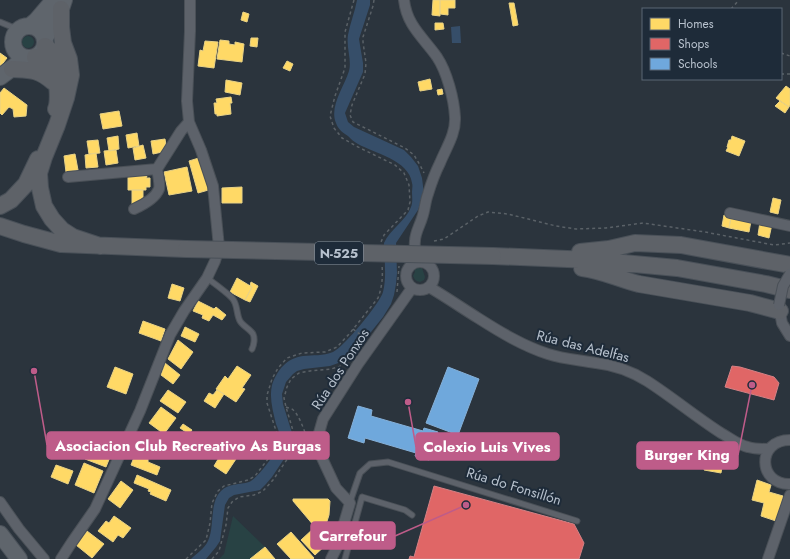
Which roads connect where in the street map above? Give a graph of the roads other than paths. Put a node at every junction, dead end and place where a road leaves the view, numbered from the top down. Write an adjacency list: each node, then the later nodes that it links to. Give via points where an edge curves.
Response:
1 (190, 0): 10 (street, via 187,101)
2 (404, 0): 20 (street, via 406,13 414,29 445,71 455,117 453,135 428,194 414,242)
3 (58, 3): 5 (main road); 6 (main road); 9 (highway, via 63,43 71,75)
4 (0, 22): 5 (lane, via 12,27)
5 (20, 35): 6 (main road, via 18,54); 6 (main road, via 35,27 39,30 43,34); 7 (main road)
6 (38, 50): 7 (main road); 8 (highway, via 54,74); 9 (highway, via 50,50 64,71)
7 (4, 73): 8 (highway, via 38,72)
8 (57, 85): 13 (highway, via 57,105 26,184 11,200)
9 (66, 98): 18 (highway, via 39,173 44,206 62,230 73,237)
10 (189, 122): 11 (street); 23 (street, via 201,150 214,194 219,248)
11 (157, 170): 12 (street); 14 (street, via 159,188 148,202)
12 (68, 177)
13 (0, 206)
14 (134, 209)
15 (730, 213): 17 (street)
16 (0, 226): 18 (highway, N-525, via 61,244)
17 (790, 226)
18 (100, 246): 19 (highway, N-525, bridge)
19 (525, 257): 21 (highway, via 609,249 635,243 680,245); 26 (highway, N-525, via 678,268); 27 (highway, via 557,265 592,269 639,284)
20 (417, 262): 24 (street, via 426,263 433,270 434,279); 25 (street, via 409,267 406,276)
21 (790, 265)
22 (790, 274): 27 (street, bridge, via 783,286)
23 (207, 278): 29 (lane, via 232,298 239,320 253,334); 43 (street, via 170,335 140,411 95,509 72,542)
24 (429, 287): 25 (street, via 422,290); 31 (street, Rúa das Adelfas, via 504,335 532,348 549,355 631,372 710,426)
25 (412, 288): 37 (street, Rúa dos Ponxos, via 323,419 317,440 321,455 336,488)
26 (790, 290)
27 (780, 308): 28 (street, via 782,323)
28 (790, 336)
29 (252, 349)
30 (788, 438): 32 (street)
31 (748, 448): 32 (street, Rúa das Adelfas); 33 (street, Rúa das Adelfas)
32 (769, 449): 33 (street)
33 (765, 464): 34 (street, Rúa das Adelfas, via 769,475)
34 (786, 483): 35 (street)
35 (789, 498): 46 (street)
36 (0, 502): 43 (street, via 19,529)
37 (350, 503): 39 (lane, Rúa do Fonsillón, via 360,473 370,464 388,462); 45 (street, via 337,548)
38 (412, 515): 44 (lane, via 362,497)
39 (577, 521)
40 (0, 523): 42 (main road)
41 (0, 534): 42 (main road)
42 (10, 549)
43 (50, 558)
44 (345, 558)
45 (331, 559)
46 (768, 559)

